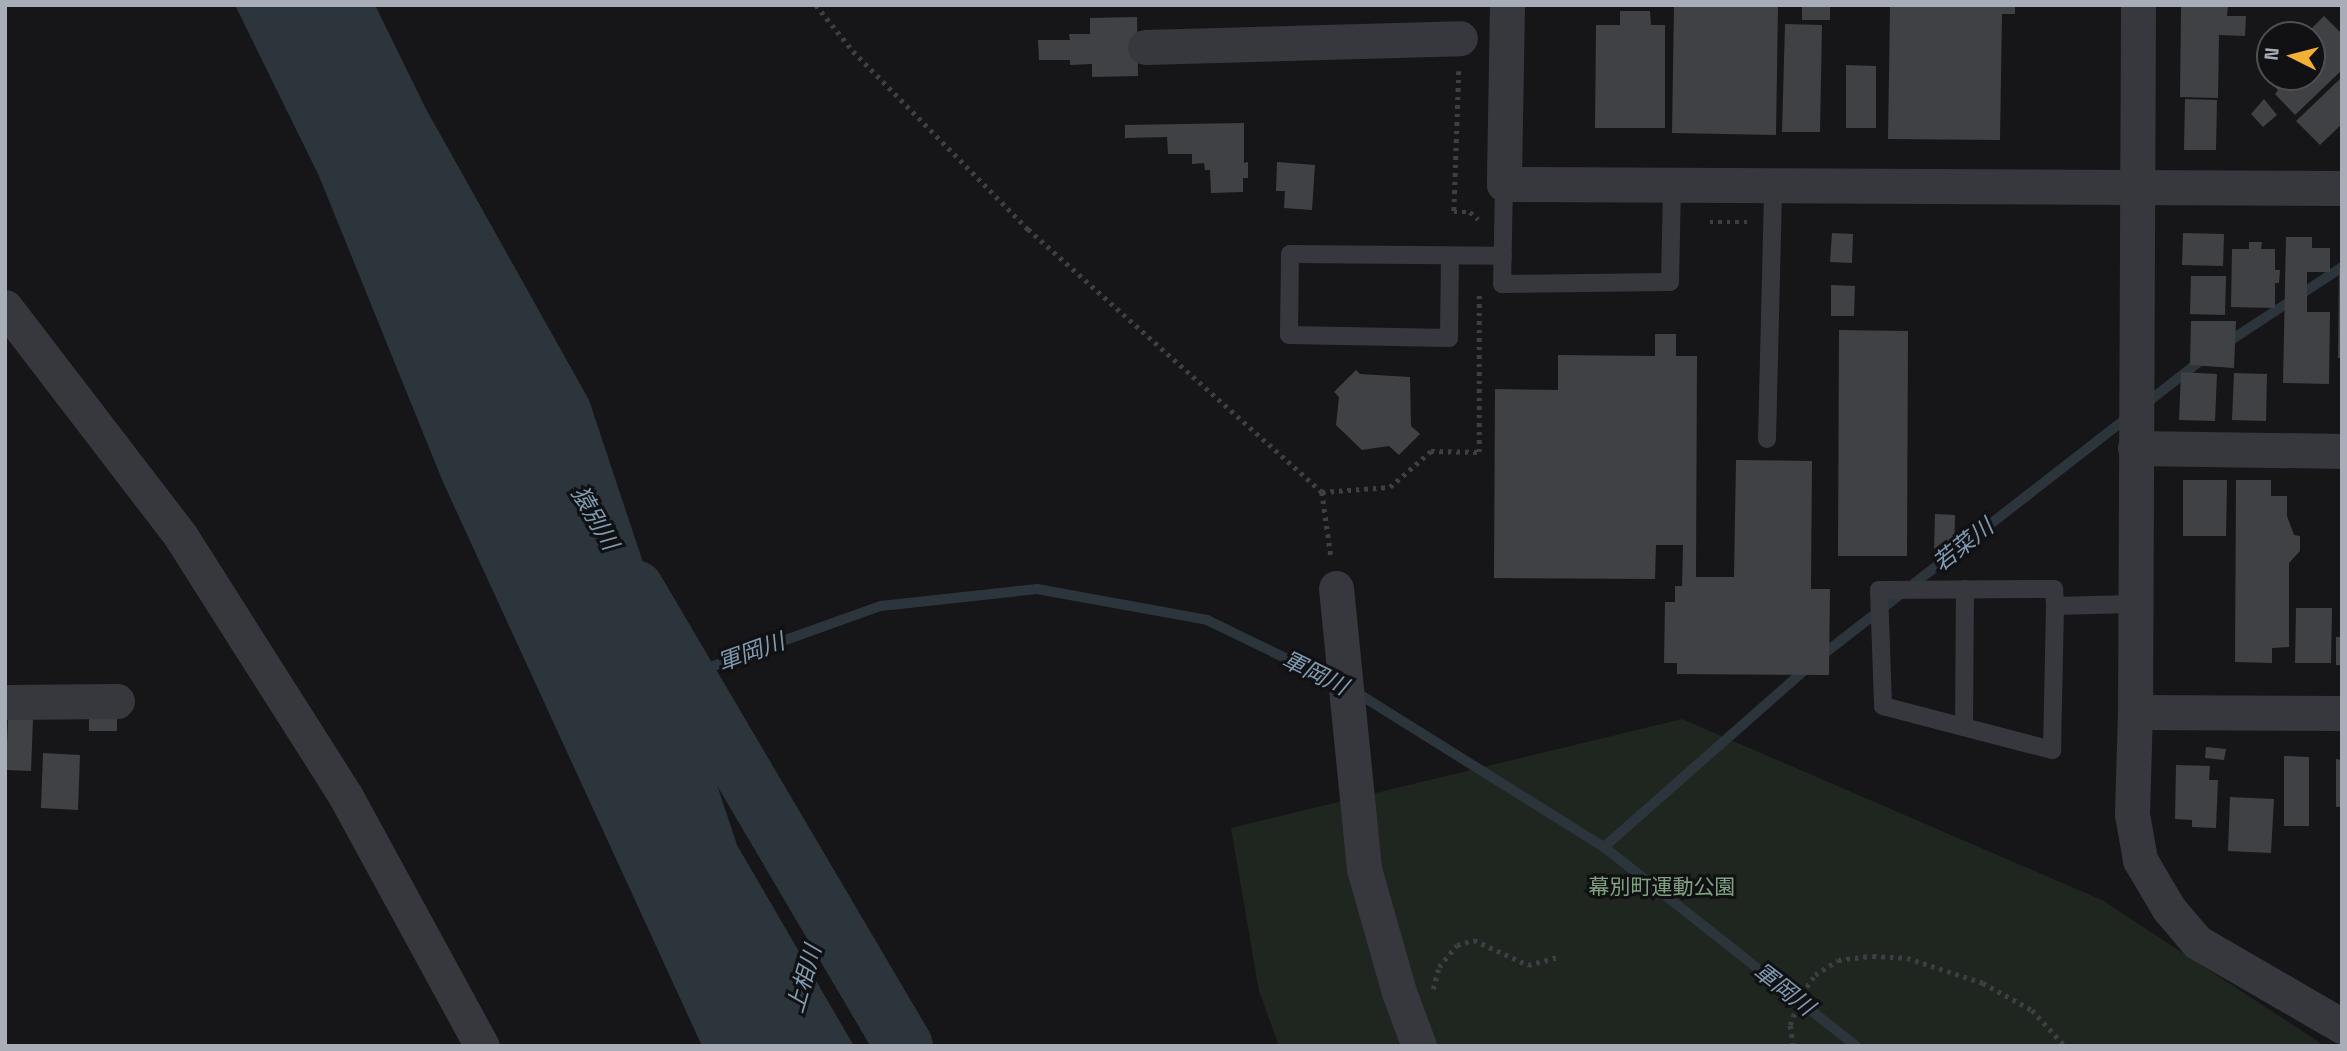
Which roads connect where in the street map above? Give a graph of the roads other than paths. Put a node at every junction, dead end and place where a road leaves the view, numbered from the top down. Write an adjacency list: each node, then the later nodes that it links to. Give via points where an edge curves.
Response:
1 (1507, 5): 5 (street)
2 (2138, 5): 9 (street)
3 (1460, 38): 4 (street)
4 (1145, 47)
5 (1504, 184): 6 (street); 11 (lane)
6 (1672, 185): 7 (street); 11 (lane, via 1670,282 1502,284)
7 (1773, 186): 9 (street); 13 (lane)
8 (2342, 188): 9 (street)
9 (2138, 189): 14 (street)
10 (1450, 256): 10 (lane, via 1449,338 1289,335 1290,254); 11 (lane)
11 (1503, 256)
12 (5, 307): 26 (street, via 180,535 345,795)
13 (1767, 439)
14 (2135, 448): 15 (street); 18 (street)
15 (2342, 452)
16 (1336, 588): 27 (street, via 1364,869)
17 (1965, 589): 19 (lane, via 2054,589); 24 (lane); 24 (lane, via 1879,590 1882,706)
18 (2133, 604): 19 (lane); 22 (street)
19 (2055, 606): 24 (lane, via 2052,750)
20 (5, 702): 21 (street)
21 (117, 702)
22 (2136, 712): 23 (street); 25 (street, via 2132,814 2140,860 2169,909 2197,943)
23 (2342, 713)
24 (1964, 727)
25 (2342, 1026)
26 (482, 1046)
27 (1419, 1046)

